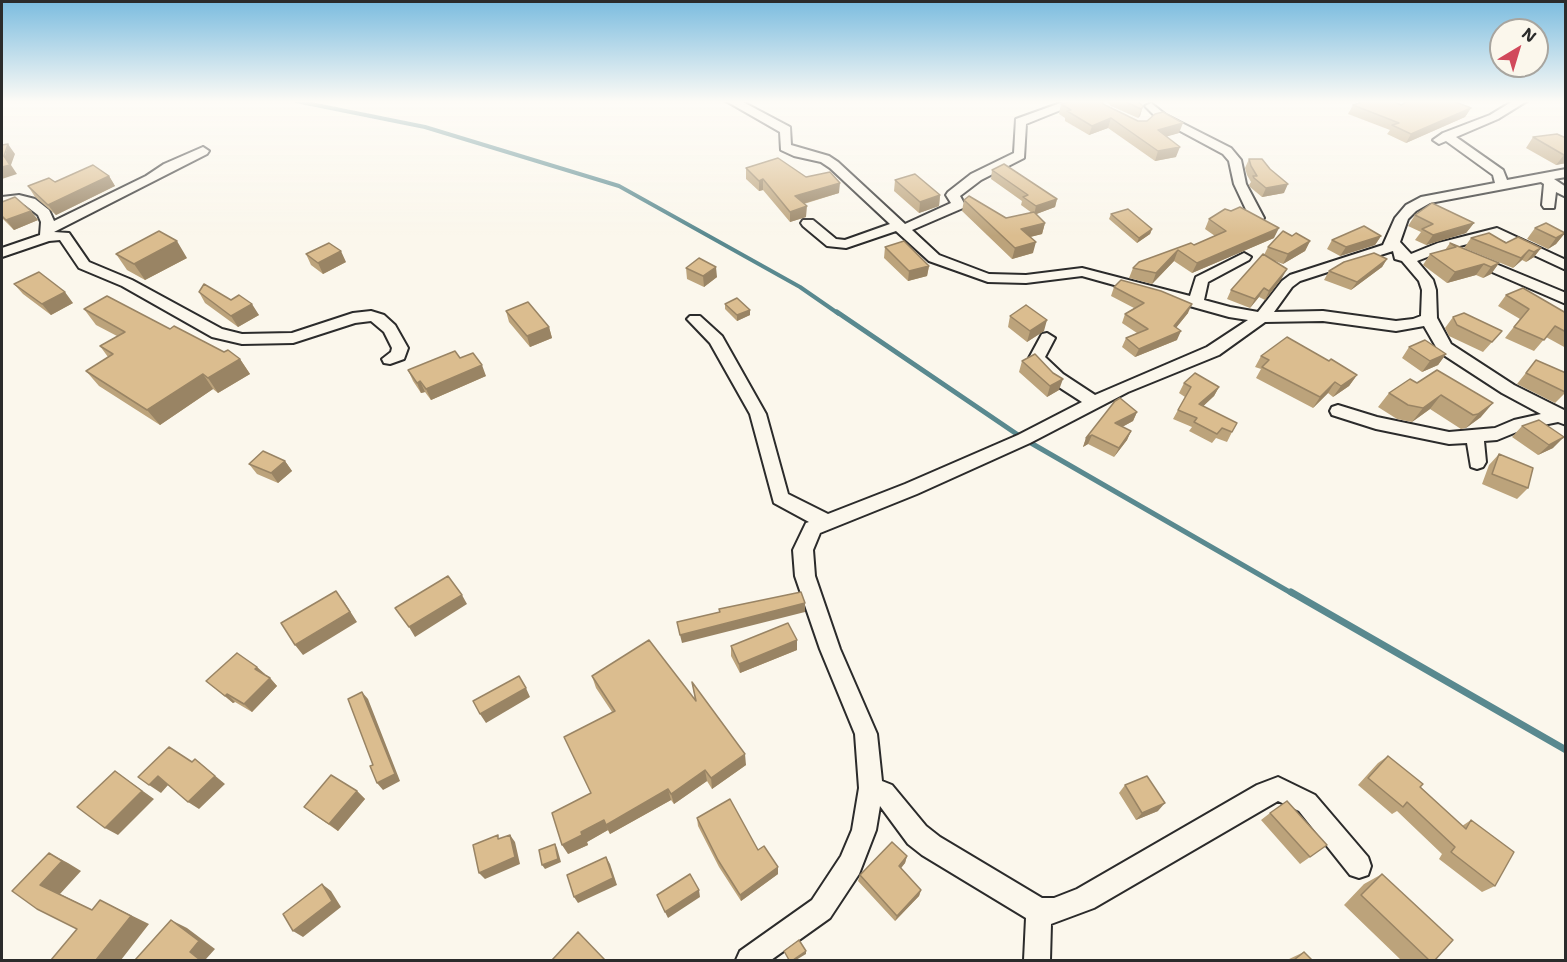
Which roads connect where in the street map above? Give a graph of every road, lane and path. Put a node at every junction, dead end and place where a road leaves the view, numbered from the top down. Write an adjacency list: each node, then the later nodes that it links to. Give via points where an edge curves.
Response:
1 (785, 146): 14 (street, via 834,165)
2 (1020, 146): 14 (street, via 1020,155 976,177 953,195 958,205)
3 (1217, 146): 12 (street, via 1235,160 1240,184)
4 (1456, 146): 8 (street, via 1499,173)
5 (203, 151): 15 (street)
6 (1566, 173): 7 (street)
7 (1546, 180): 8 (street); 9 (street); 11 (street)
8 (1502, 184): 16 (street, via 1426,200 1411,208)
9 (1566, 193)
10 (2, 201): 15 (street, via 30,202 44,213)
11 (1549, 205)
12 (1257, 218)
13 (808, 223): 14 (street, via 832,243 846,244)
14 (900, 228): 23 (street, via 934,258 988,278 1026,279 1082,272)
15 (48, 233): 18 (street); 28 (street, via 64,236 84,265 158,298 217,333 242,339 293,338 371,316 379,318 390,330 400,348 398,355)
16 (1386, 246): 20 (street); 24 (street, via 1295,278)
17 (1443, 246): 20 (street); 21 (street, via 1497,232); 22 (street)
18 (2, 253)
19 (1244, 257): 23 (street, via 1201,280)
20 (1410, 259): 25 (street, via 1426,280)
21 (1566, 266)
22 (1566, 299)
23 (1196, 302): 24 (street)
24 (1262, 318): 25 (street, via 1323,316 1396,326); 29 (street, via 1214,351 1122,388)
25 (1429, 318): 31 (street, via 1445,348 1508,389)
26 (695, 319): 34 (street, via 716,340 758,414 780,498)
27 (1047, 338): 29 (street, via 1037,358 1057,378)
28 (390, 359)
29 (1096, 403): 34 (street, via 911,489)
30 (1338, 411): 32 (street, via 1410,432)
31 (1563, 417): 32 (street)
32 (1474, 437): 33 (street)
33 (1477, 462)
34 (825, 521): 35 (street, via 807,537 803,550 805,576 866,734)
35 (872, 788): 37 (street, via 884,793 917,835 931,846); 38 (street, via 864,830 850,865 822,909)
36 (1359, 866): 37 (street, via 1307,803 1278,789 1085,899 1054,911)
37 (1039, 911): 39 (street)
38 (749, 960)
39 (1036, 960)

